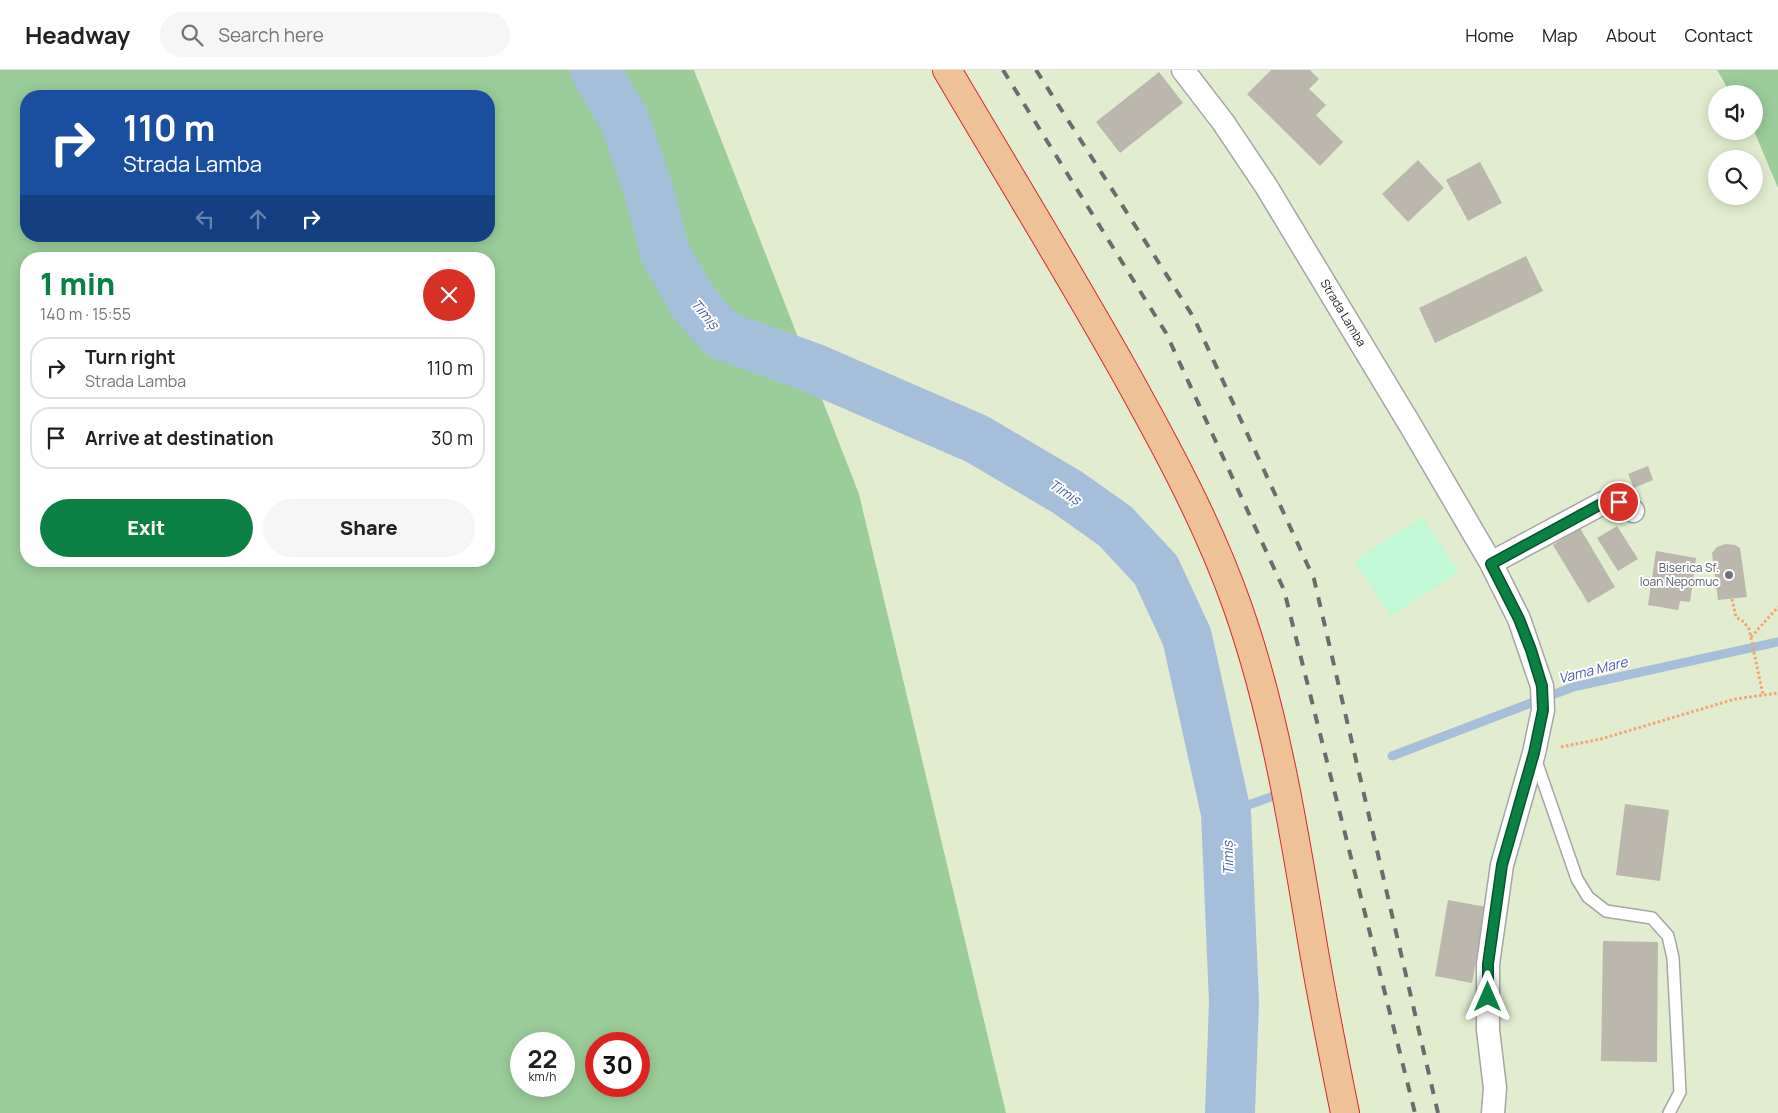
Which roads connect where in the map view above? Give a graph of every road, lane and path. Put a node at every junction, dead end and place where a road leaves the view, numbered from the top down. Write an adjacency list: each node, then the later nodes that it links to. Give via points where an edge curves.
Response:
1 (946, 70): 11 (highway, via 1149,415 1200,518 1238,608 1264,694 1289,804)
2 (1183, 70): 4 (street, Strada Lamba, via 1266,186)
3 (1633, 511): 4 (street, via 1619,502 1603,503)
4 (1491, 564): 10 (street, Strada Lamba, via 1519,619 1542,686 1543,710)
5 (1732, 599): 7 (path, via 1736,617 1749,628)
6 (1778, 607): 7 (path)
7 (1751, 638): 9 (path)
8 (1778, 693): 9 (path)
9 (1764, 695): 10 (path, via 1736,699 1601,739)
10 (1534, 753): 12 (street, Strada Lamba, via 1502,865 1488,964 1488,1030 1495,1088); 13 (lane, via 1577,879 1588,897 1606,911 1652,918 1668,936 1673,958 1680,1092)
11 (1345, 1113)
12 (1493, 1113)
13 (1669, 1113)

